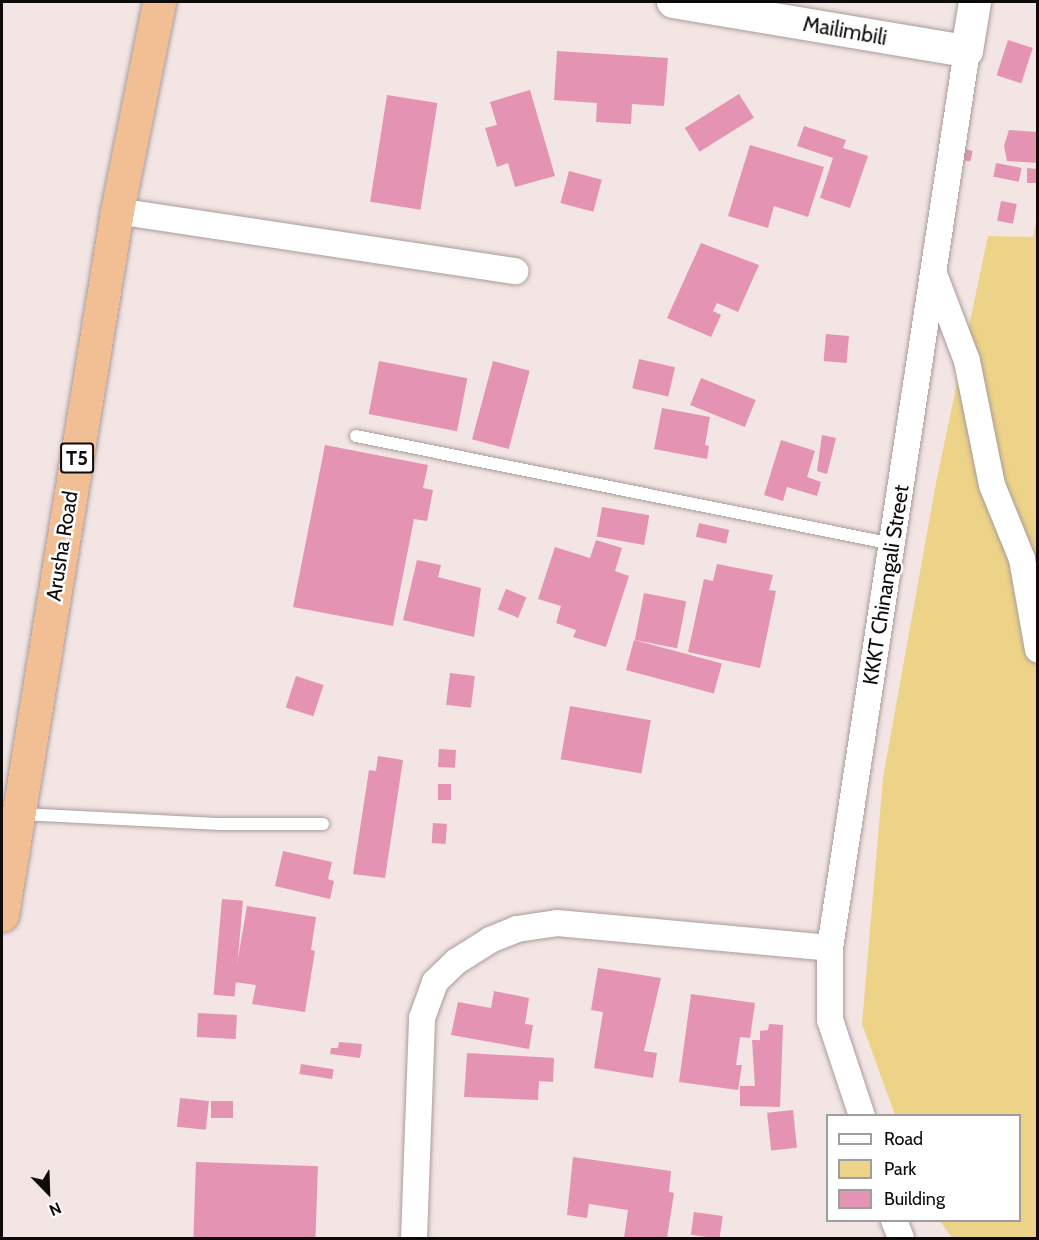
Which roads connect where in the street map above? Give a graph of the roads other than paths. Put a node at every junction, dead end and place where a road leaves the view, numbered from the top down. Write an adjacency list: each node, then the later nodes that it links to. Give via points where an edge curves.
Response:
1 (159, 2): 5 (highway, Arusha Road / T5)
2 (673, 2): 4 (street, Mailimbili)
3 (975, 2): 4 (street)
4 (967, 51): 7 (street, KKKT Chinangali Street)
5 (117, 211): 6 (street); 11 (highway, Arusha Road / T5)
6 (516, 271)
7 (934, 272): 9 (street, KKKT Chinangali Street); 10 (street, via 967,361 992,485 1022,559)
8 (356, 436): 9 (lane)
9 (893, 544): 14 (street, KKKT Chinangali Street)
10 (1038, 650)
11 (20, 814): 12 (lane, via 221,824); 13 (highway, Arusha Road / T5)
12 (323, 824)
13 (2, 915)
14 (830, 948): 15 (street, KKKT Chinangali Street, via 830,1020); 17 (street, via 557,923 517,929 490,940 458,961 435,982 422,1018)
15 (861, 1114)
16 (894, 1222): 18 (street)
17 (414, 1239)
18 (901, 1239)

